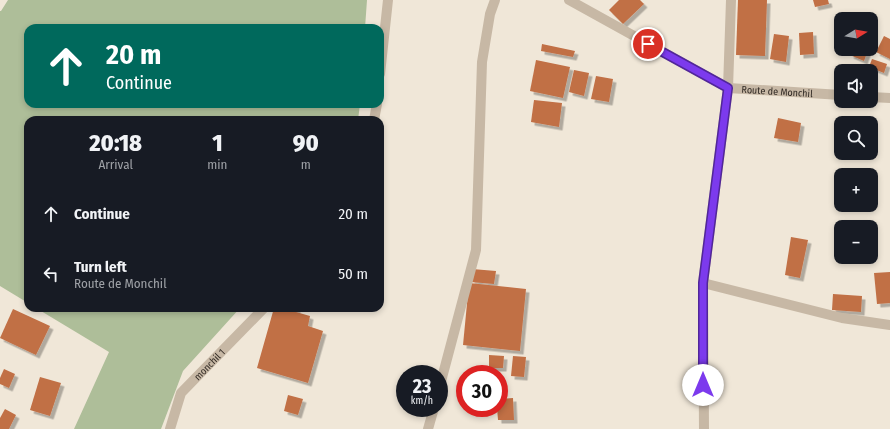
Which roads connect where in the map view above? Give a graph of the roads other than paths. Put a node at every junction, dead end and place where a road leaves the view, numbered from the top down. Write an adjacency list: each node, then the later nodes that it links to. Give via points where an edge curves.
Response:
1 (388, 0): 5 (street)
2 (495, 0): 13 (street, via 490,14 482,62 476,250)
3 (569, 0): 6 (street, Route de Monchil)
4 (731, 0): 6 (street)
5 (384, 37)
6 (728, 88): 7 (street, Route de Monchil); 10 (street)
7 (834, 95)
8 (878, 97): 9 (street)
9 (890, 98)
10 (703, 283): 12 (street, via 842,318); 17 (street)
11 (260, 312): 15 (street, monchil 1, via 180,393)
12 (890, 325)
13 (445, 365)
14 (431, 417): 16 (street)
15 (170, 429)
16 (428, 429)
17 (704, 429)

